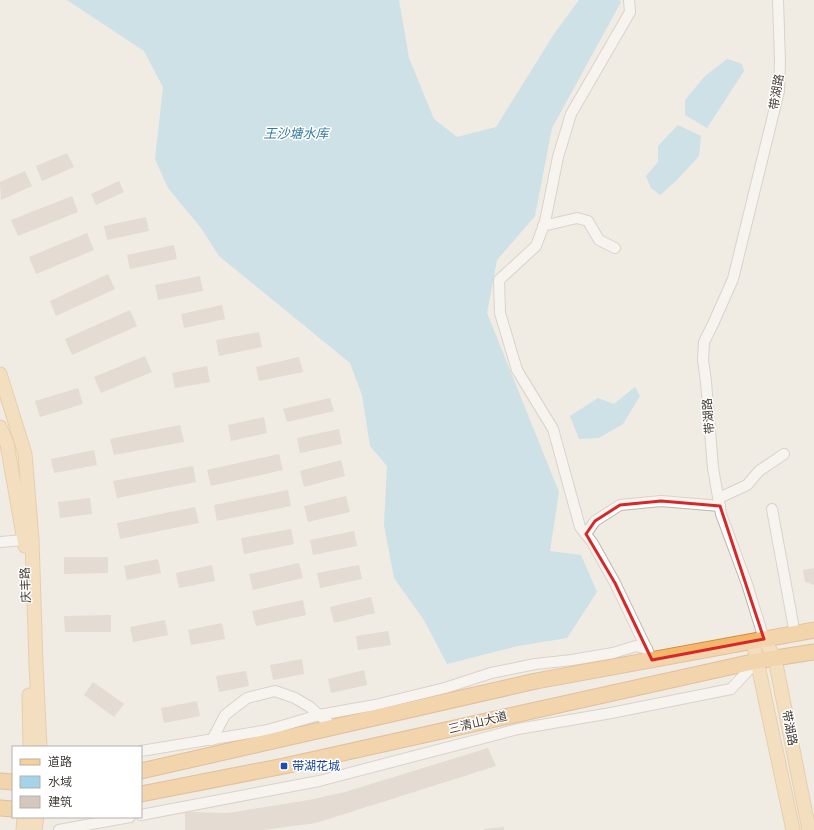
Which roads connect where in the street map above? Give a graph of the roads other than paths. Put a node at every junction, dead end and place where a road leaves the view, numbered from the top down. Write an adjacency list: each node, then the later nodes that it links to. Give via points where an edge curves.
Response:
1 (628, 0): 3 (street, via 630,12 571,114 558,156)
2 (778, 0): 8 (street, 带湖路, via 779,91 733,279 704,342 703,360 713,468)
3 (543, 226): 4 (street, via 577,218 588,221 599,240); 10 (street, via 536,246 499,280 500,313 516,370 553,429 580,527)
4 (615, 248)
5 (0, 374): 24 (main road, via 25,454 32,539)
6 (0, 426): 11 (main road, 庆丰路, via 7,444)
7 (784, 454): 8 (street, via 759,471 746,485)
8 (719, 502): 10 (street, via 661,501 620,505 596,521); 15 (street, 带湖路, via 747,584)
9 (772, 509): 14 (street)
10 (586, 534): 17 (street, via 615,583)
11 (24, 540): 12 (street); 23 (main road, 庆丰路)
12 (0, 542)
13 (814, 630): 14 (highway)
14 (795, 634): 15 (highway)
15 (758, 641): 17 (highway); 18 (main road, 带湖路); 19 (main road, 带湖路)
16 (814, 652): 18 (highway, 三清山大道)
17 (649, 655): 20 (street, via 636,646 613,653 535,664 491,673 437,690); 21 (highway)
18 (775, 659): 19 (highway, 三清山大道); 42 (main road, 带湖路)
19 (758, 661): 29 (highway, 三清山大道, via 284,766); 34 (street, via 731,689 518,729 319,781); 41 (main road, 带湖路)
20 (319, 715): 21 (street); 22 (street, via 268,730); 22 (street, via 295,698 275,690 247,698 225,715)
21 (333, 728): 26 (highway)
22 (212, 740): 25 (street)
23 (30, 746)
24 (40, 746)
25 (142, 751)
26 (142, 771)
27 (0, 781): 28 (highway)
28 (12, 782)
29 (142, 794)
30 (0, 808): 31 (highway)
31 (12, 809)
32 (12, 812): 33 (street)
33 (0, 815)
34 (142, 815)
35 (24, 818): 38 (main road)
36 (37, 818): 39 (main road)
37 (125, 818): 40 (street)
38 (23, 830)
39 (35, 830)
40 (59, 830)
41 (793, 830)
42 (809, 830)

